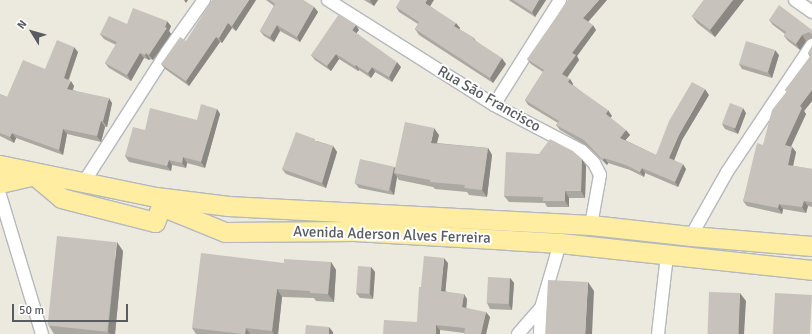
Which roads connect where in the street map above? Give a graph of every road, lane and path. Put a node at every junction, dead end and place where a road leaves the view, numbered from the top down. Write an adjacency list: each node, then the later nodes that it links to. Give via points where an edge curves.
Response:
1 (204, 0): 9 (street, via 167,52)
2 (328, 0): 7 (street, Rua São Francisco)
3 (560, 0): 7 (street)
4 (795, 0): 5 (street)
5 (812, 12)
6 (812, 45): 15 (street, via 732,165)
7 (494, 105): 13 (street, Rua São Francisco, via 582,151 594,163 600,175)
8 (0, 165): 9 (main road, Avenida Aderson Alves Ferreira)
9 (84, 182): 12 (main road, Avenida Aderson Alves Ferreira, via 228,206)
10 (0, 184): 14 (main road, Avenida Aderson Alves Ferreira, via 34,175 61,198 155,222 161,206 225,232)
11 (0, 195): 21 (street)
12 (354, 211): 13 (main road, Avenida Aderson Alves Ferreira); 14 (street)
13 (591, 225): 15 (main road, Avenida Aderson Alves Ferreira)
14 (354, 231): 16 (main road, Avenida Aderson Alves Ferreira)
15 (691, 236): 17 (main road, Avenida Aderson Alves Ferreira)
16 (560, 243): 18 (main road, Avenida Aderson Alves Ferreira); 20 (street)
17 (812, 246)
18 (667, 255): 19 (main road, Avenida Aderson Alves Ferreira); 24 (street)
19 (812, 270)
20 (541, 308): 22 (street); 23 (street)
21 (42, 334)
22 (518, 334)
23 (540, 334)
24 (658, 334)

